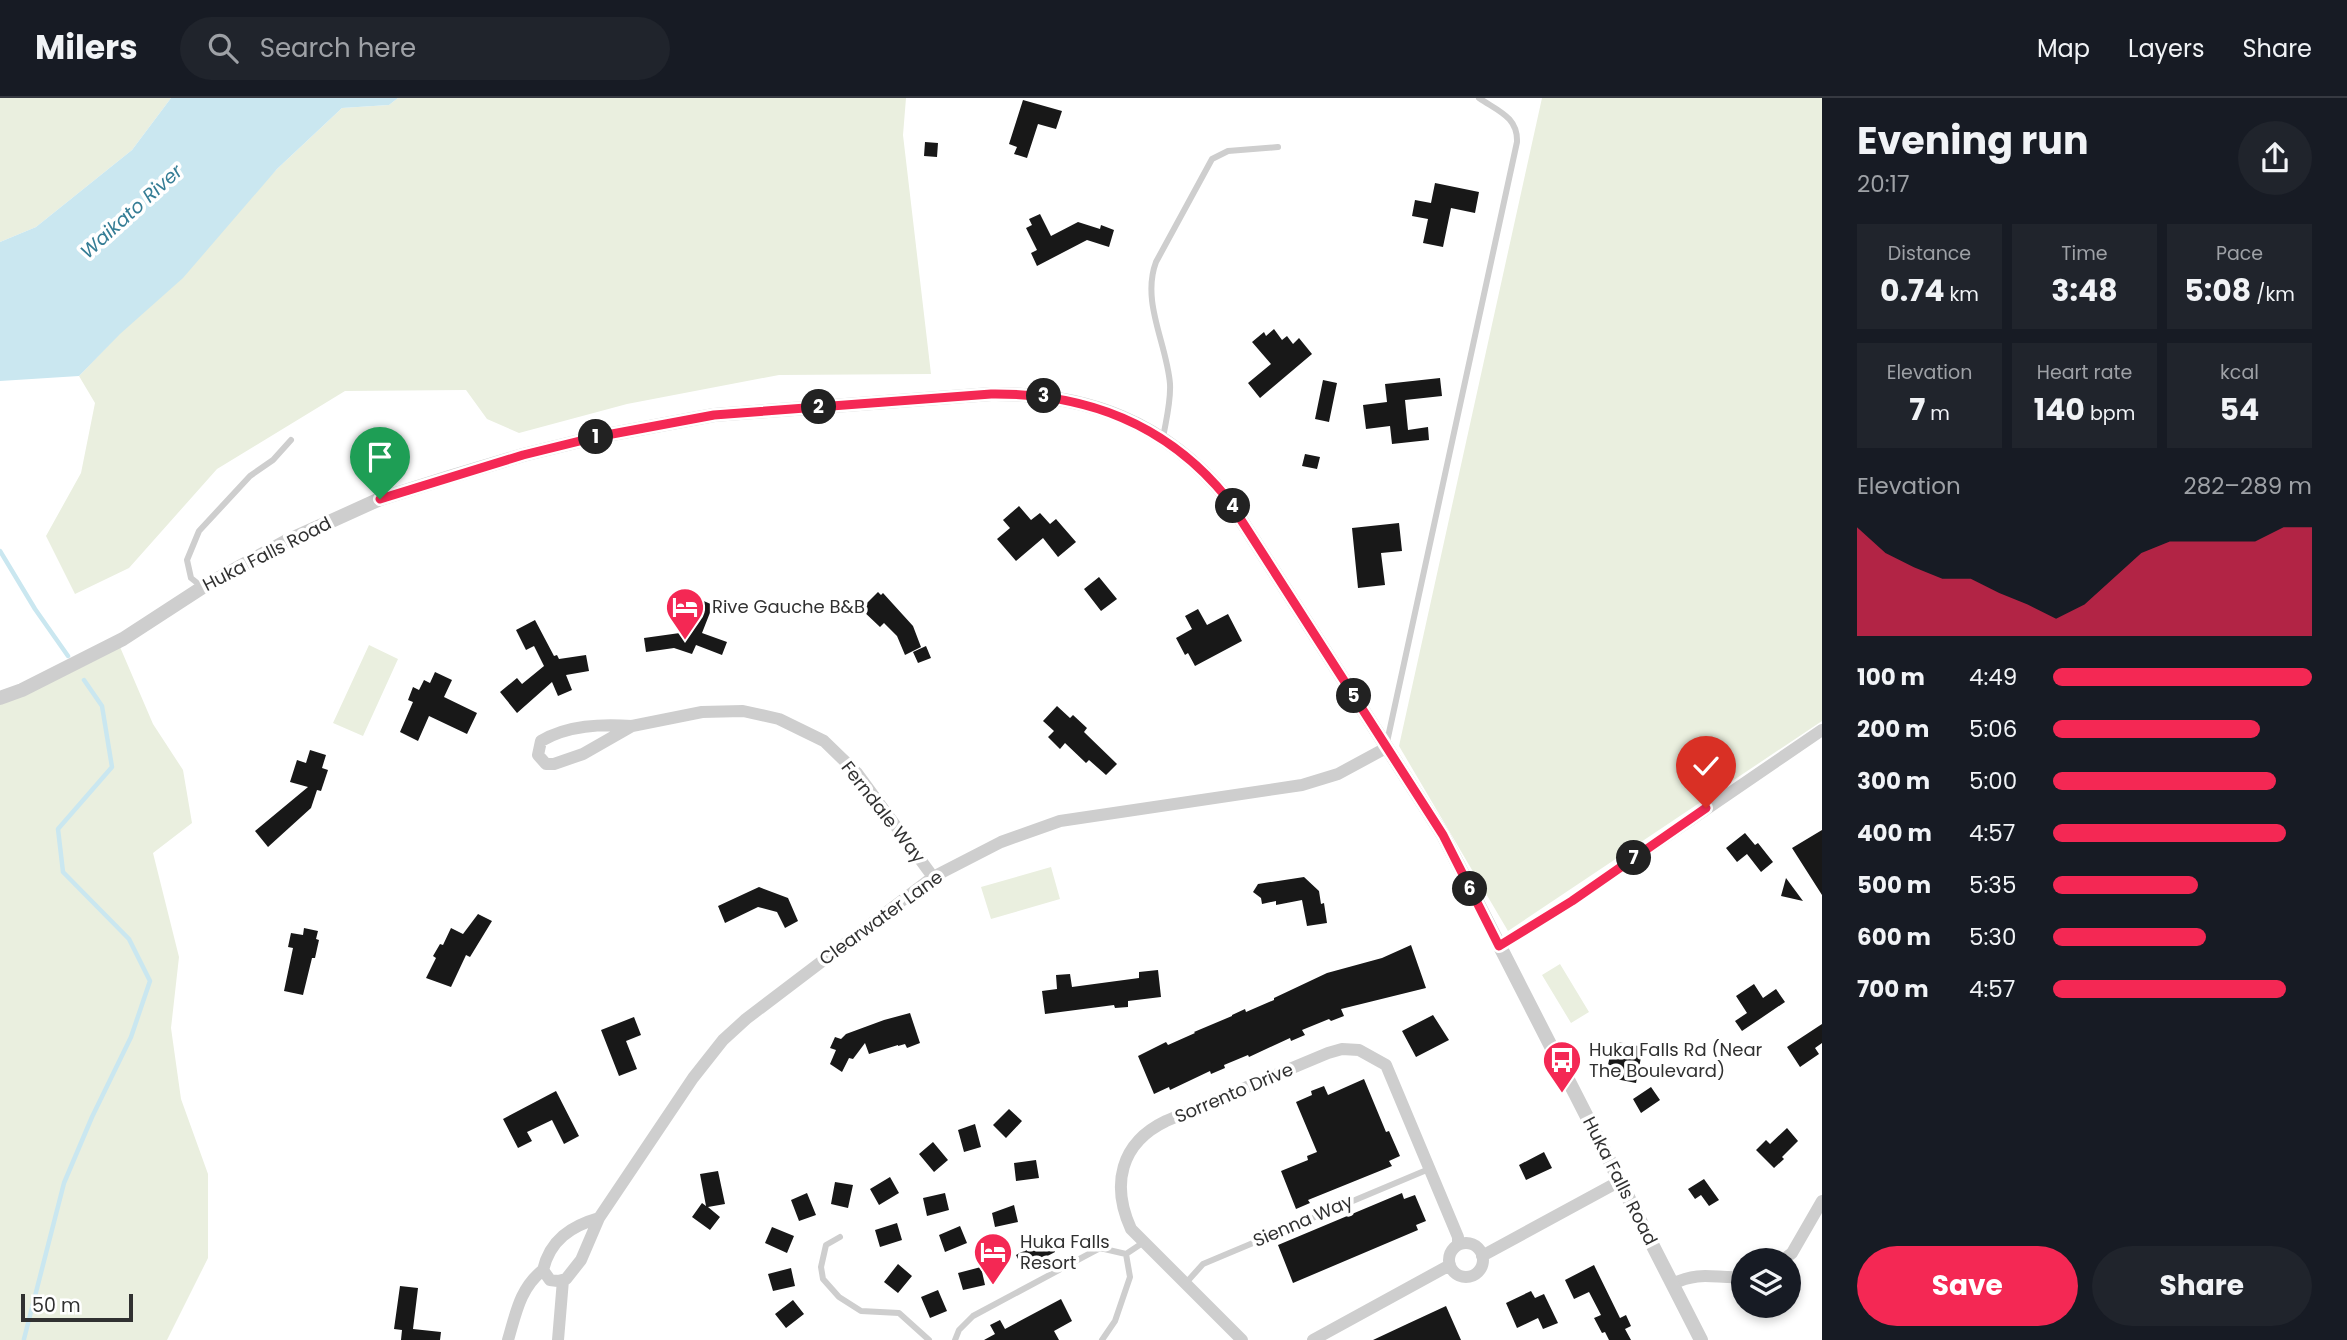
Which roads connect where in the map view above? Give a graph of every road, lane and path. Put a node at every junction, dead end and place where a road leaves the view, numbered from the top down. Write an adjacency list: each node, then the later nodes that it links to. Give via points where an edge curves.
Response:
1 (1479, 98): 9 (lane, via 1511,120 1517,142)
2 (1278, 146): 3 (lane, via 1228,151 1212,159 1153,272 1152,297 1170,382)
3 (1163, 438): 5 (street, Huka Falls Road, via 1076,401 1024,394 714,415 523,455 380,499 287,541); 9 (street, Huka Falls Road, via 1208,474 1227,498)
4 (291, 440): 5 (lane, via 199,531 187,560 191,578)
5 (203, 587): 6 (street, Huka Falls Road, via 123,639)
6 (0, 698)
7 (632, 726): 7 (street, Ferndale Way, via 594,725 551,735 541,741 538,755 546,764 554,764 583,754); 10 (street, Ferndale Way, via 702,712 743,711 804,730 824,741 857,773)
8 (1822, 730): 11 (street)
9 (1386, 748): 10 (street, Clearwater Lane, via 1338,774 1302,785 1060,821 1001,842); 11 (street, Huka Falls Road, via 1443,835)
10 (933, 877): 15 (street, Clearwater Lane, via 723,1040)
11 (1499, 946): 13 (street, Huka Falls Road)
12 (1429, 1169): 17 (street, Sorrento Drive, via 1386,1065 1359,1049 1342,1049 1142,1135 1128,1156 1120,1185 1131,1229); 18 (street, Sorrento Drive); 26 (lane, Sienna Way, via 1203,1264)
13 (1620, 1181): 21 (street); 27 (street, Huka Falls Road)
14 (1822, 1201): 19 (street)
15 (598, 1218): 23 (street, via 562,1234); 25 (street, Clearwater Lane, via 581,1260)
16 (840, 1237): 30 (lane, via 827,1245 823,1279 861,1311 899,1313)
17 (1144, 1242): 20 (lane); 26 (street, Sorrento Drive)
18 (1458, 1245): 21 (street, via 1470,1244); 22 (street, via 1450,1254)
19 (1795, 1248)
20 (1126, 1254): 31 (lane, via 1100,1248 973,1316); 32 (lane, via 1130,1277 1115,1321)
21 (1482, 1256): 22 (street, via 1481,1268 1473,1276 1462,1277)
22 (1450, 1265): 34 (street)
23 (543, 1270): 25 (street, via 551,1280); 28 (street, via 520,1297)
24 (1731, 1276): 27 (street, via 1688,1276)
25 (563, 1280): 29 (street)
26 (1185, 1284): 33 (street, Sorrento Drive)
27 (1672, 1284): 35 (street, Huka Falls Road)
28 (508, 1340)
29 (558, 1340)
30 (929, 1340)
31 (955, 1340)
32 (1102, 1340)
33 (1242, 1340)
34 (1312, 1340)
35 (1701, 1340)

